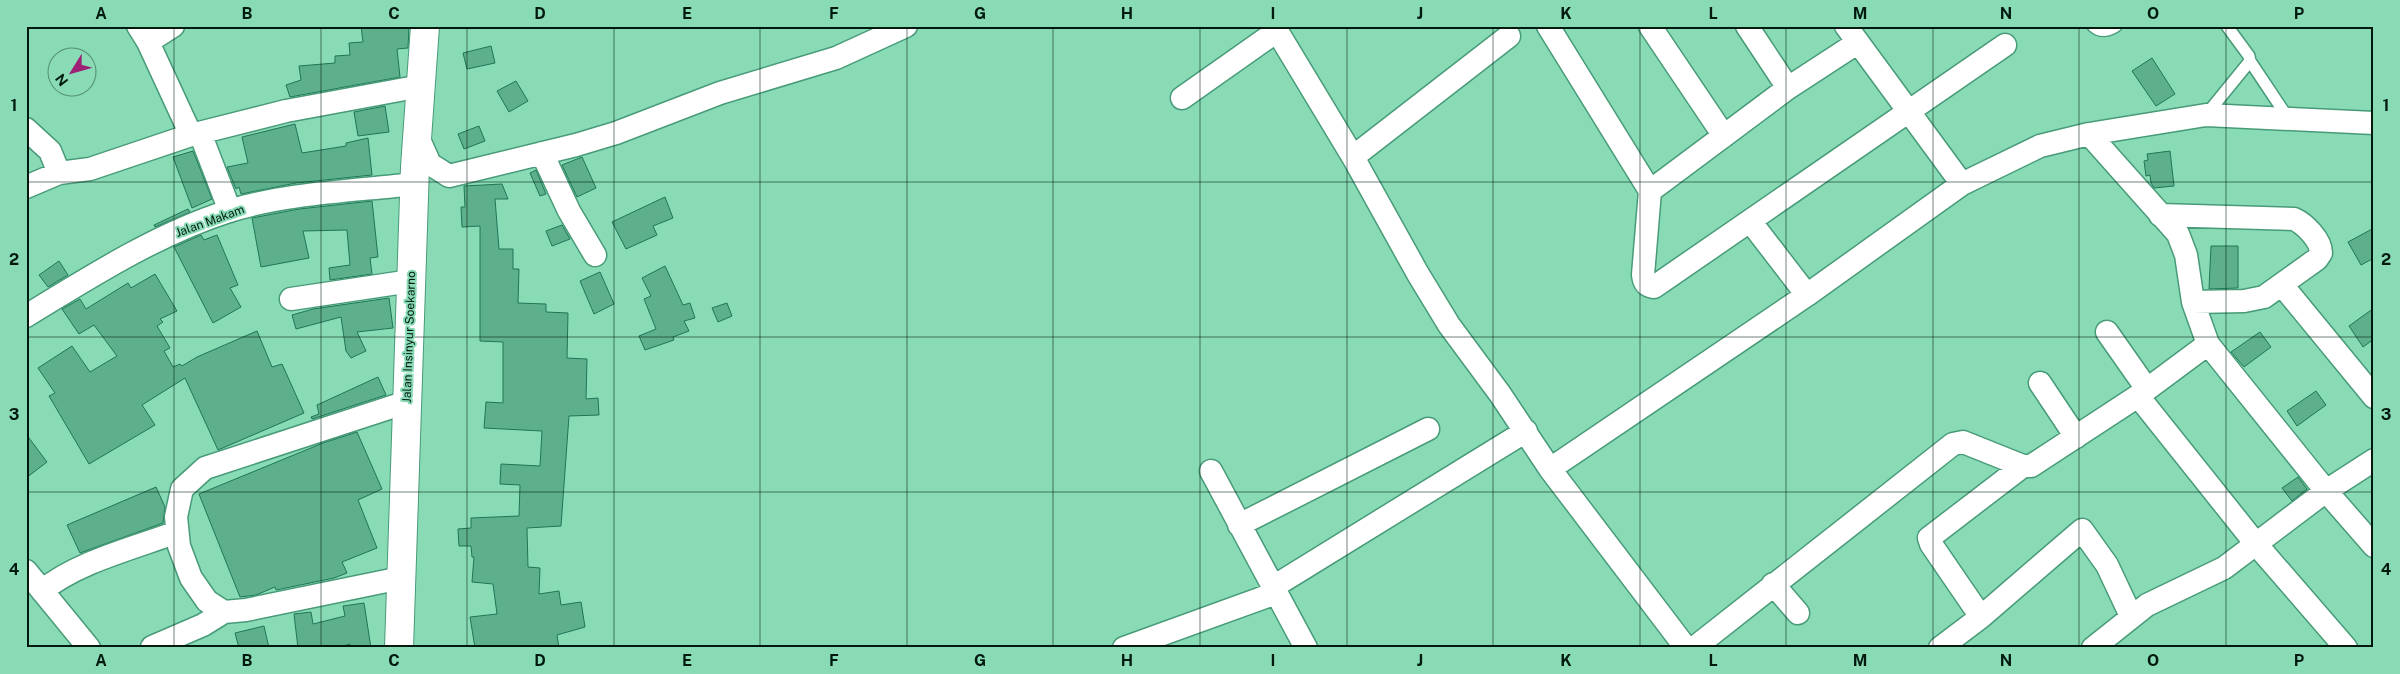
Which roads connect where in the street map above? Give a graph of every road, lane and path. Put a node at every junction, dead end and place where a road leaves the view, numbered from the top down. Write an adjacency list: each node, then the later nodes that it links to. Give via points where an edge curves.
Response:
1 (173, 26): 11 (street)
2 (425, 26): 16 (main road, Jalan Insinyur Soekarno)
3 (906, 26): 28 (street, via 836,58 720,93 616,133)
4 (1548, 26): 34 (street)
5 (1650, 26): 27 (street)
6 (1747, 26): 17 (street)
7 (2093, 26): 8 (lane, via 2108,31)
8 (2116, 26)
9 (2226, 26): 15 (lane)
10 (1276, 28): 18 (street); 29 (street)
11 (143, 34): 24 (street)
12 (1852, 35): 17 (street); 19 (street)
13 (1509, 36): 29 (street)
14 (2005, 45): 19 (street)
15 (2250, 61): 20 (lane); 21 (lane)
16 (421, 86): 24 (street, via 286,111); 26 (main road, Jalan Insinyur Soekarno)
17 (1788, 88): 27 (street)
18 (1182, 98)
19 (1910, 112): 32 (street); 37 (street)
20 (2206, 115): 21 (street); 25 (street)
21 (2288, 118): 22 (street)
22 (2374, 123)
23 (26, 129): 30 (street, via 50,151)
24 (196, 134): 30 (street, via 90,169); 35 (street)
25 (2089, 134): 32 (street, via 2040,146); 36 (street)
26 (417, 135): 28 (street, via 430,164 449,176); 31 (main road, Jalan Insinyur Soekarno)
27 (1724, 136): 34 (street)
28 (542, 153): 38 (street, via 569,211)
29 (1353, 157): 52 (street, via 1449,325)
30 (59, 173): 33 (street)
31 (414, 184): 35 (street, Jalan Makam, via 275,200); 39 (main road, Jalan Insinyur Soekarno)
32 (1962, 184): 41 (street)
33 (26, 187)
34 (1650, 190): 37 (street, via 1643,275 1648,286 1654,287)
35 (230, 211): 44 (street, Jalan Makam, via 166,237 107,267)
36 (2160, 215): 40 (street, via 2299,221 2320,245 2321,253); 43 (street, via 2182,243)
37 (1750, 221): 41 (street)
38 (595, 255)
39 (411, 281): 42 (street); 50 (main road, Jalan Insinyur Soekarno)
40 (2282, 285): 43 (street, via 2264,297 2244,301); 49 (street)
41 (1807, 296): 56 (street)
42 (291, 299)
43 (2192, 302): 46 (street)
44 (26, 316)
45 (2106, 332): 48 (street)
46 (2208, 344): 48 (street); 58 (street)
47 (2040, 383): 53 (street)
48 (2142, 393): 53 (street); 61 (street)
49 (2374, 398)
50 (407, 402): 60 (street, via 205,468 182,489 176,517); 64 (main road, Jalan Insinyur Soekarno)
51 (1428, 429): 59 (street)
52 (1526, 431): 56 (street); 67 (street)
53 (2076, 437): 55 (street, via 2038,463)
54 (2374, 460): 58 (street)
55 (2023, 466): 65 (street, via 1958,442); 71 (street, via 1929,538)
56 (1550, 469): 77 (street)
57 (1211, 471): 59 (street)
58 (2326, 491): 61 (street); 62 (street)
59 (1239, 526): 67 (street)
60 (177, 532): 66 (street, via 104,558 54,580); 68 (street, via 178,546 191,578 207,601)
61 (2256, 544): 70 (street, via 2224,568 2146,605); 81 (street)
62 (2374, 546)
63 (26, 571): 66 (street)
64 (401, 578): 68 (street); 74 (main road, Jalan Insinyur Soekarno)
65 (1774, 584): 69 (street); 78 (street)
66 (42, 590): 73 (street)
67 (1274, 590): 75 (street); 76 (street)
68 (224, 612): 72 (street, via 203,625)
69 (1798, 613)
70 (2131, 616): 71 (street, via 2107,565 2082,530); 80 (street)
71 (1980, 617): 79 (street)
72 (152, 647)
73 (89, 648)
74 (399, 648)
75 (1124, 648)
76 (1306, 648)
77 (1686, 648)
78 (1694, 648)
79 (1940, 648)
80 (2093, 648)
81 (2346, 648)

